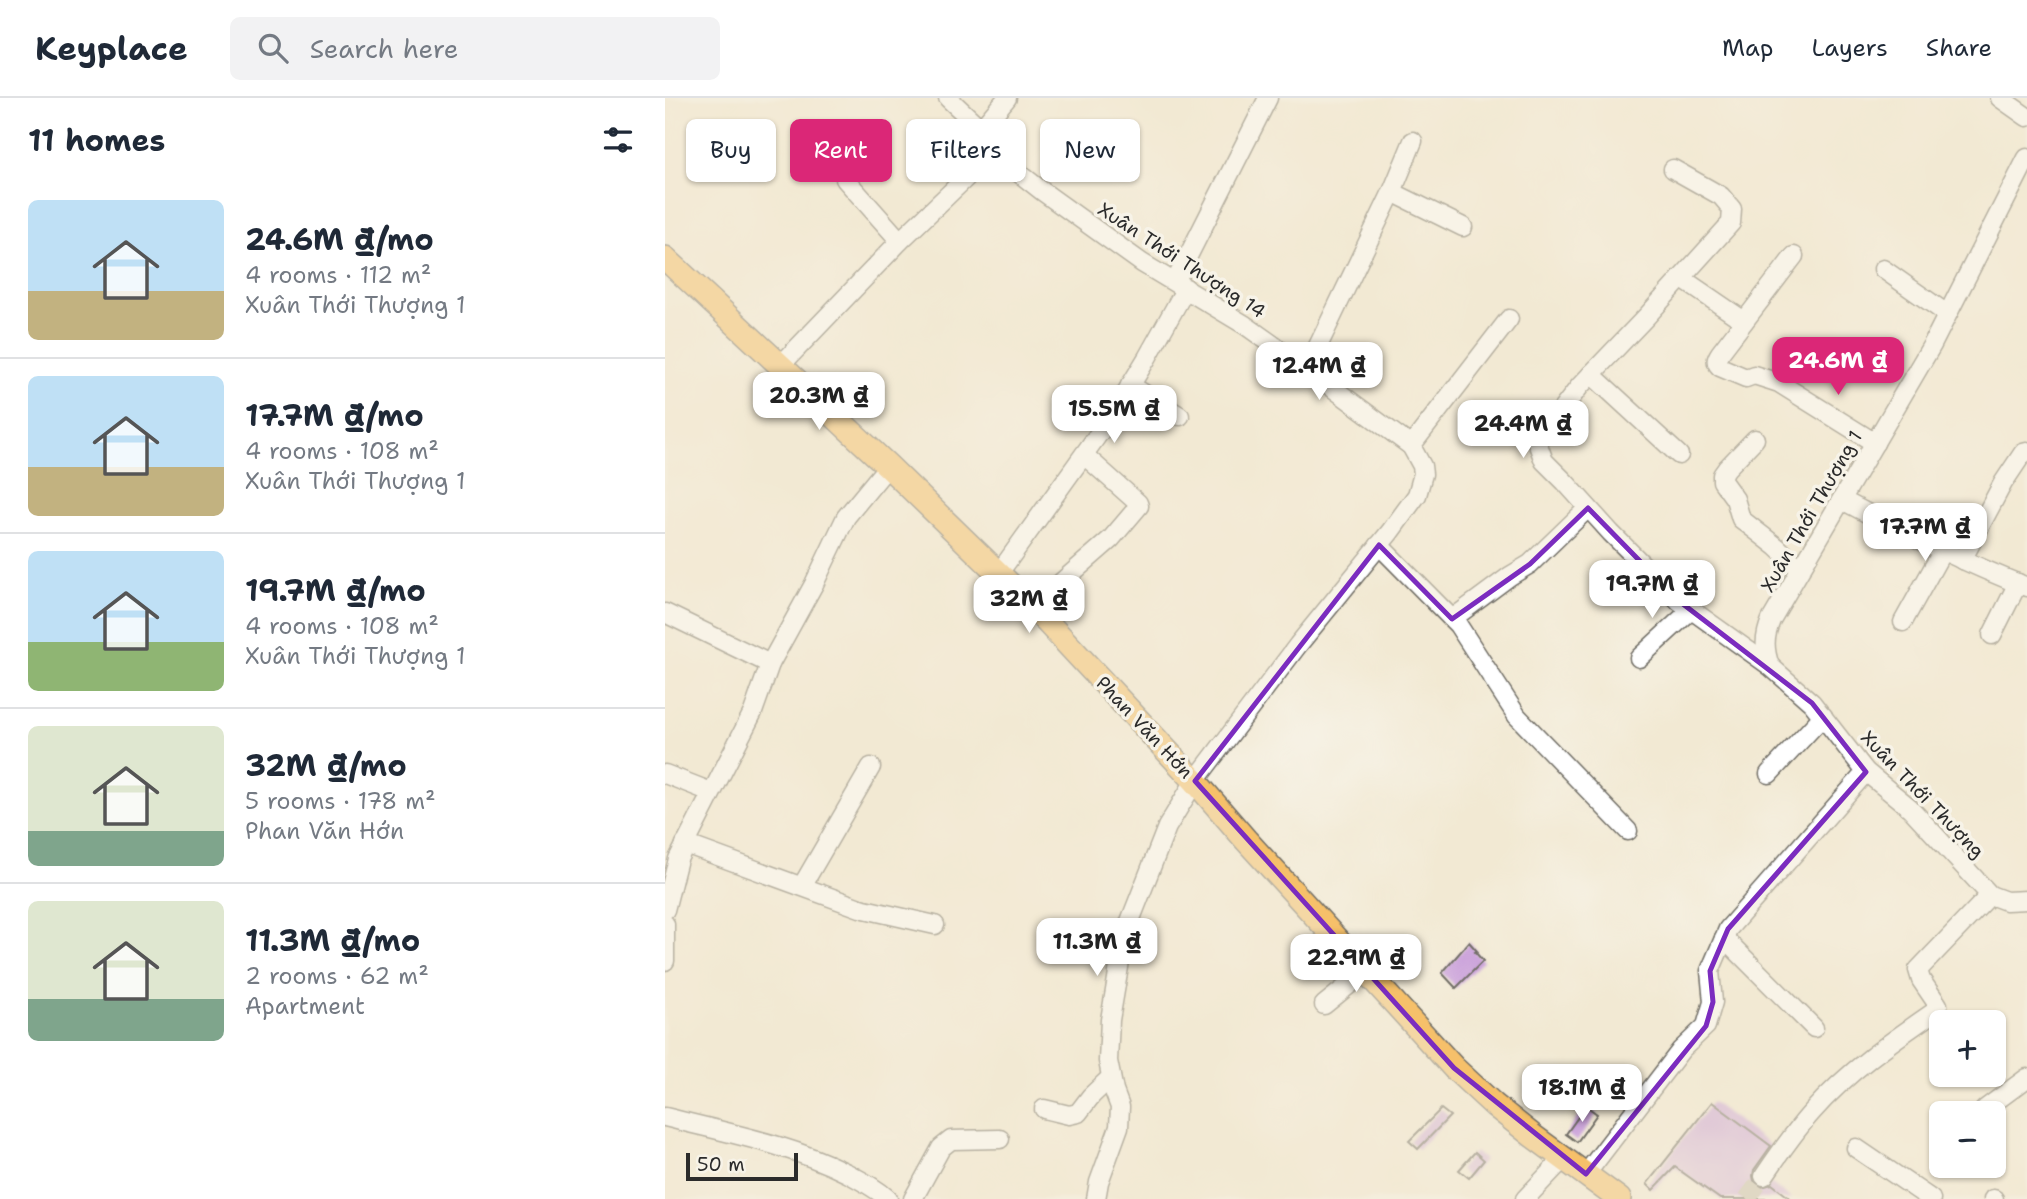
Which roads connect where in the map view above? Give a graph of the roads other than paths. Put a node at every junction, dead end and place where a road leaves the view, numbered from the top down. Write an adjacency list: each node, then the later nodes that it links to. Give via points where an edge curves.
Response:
1 (948, 98): 6 (street, Xuân Thới Thượng 14)
2 (1007, 98): 7 (street)
3 (1268, 98): 21 (street)
4 (2000, 98): 5 (street)
5 (2027, 117)
6 (970, 119)
7 (989, 119)
8 (1413, 141): 14 (street)
9 (2027, 158): 22 (street, Xuân Thới Thượng 1)
10 (1673, 169): 20 (street, via 1721,196 1732,209 1731,223)
11 (1026, 178): 21 (street, Xuân Thới Thượng 14, via 1142,263)
12 (848, 182): 16 (street)
13 (962, 182): 16 (street)
14 (1392, 192): 15 (street); 26 (street)
15 (1462, 227)
16 (900, 241): 25 (street)
17 (1794, 256): 24 (street)
18 (665, 258): 25 (main road, Phan Văn Hớn)
19 (1882, 269): 22 (street)
20 (1681, 278): 24 (street); 27 (street)
21 (1180, 285): 26 (street, Xuân Thới Thượng 14); 28 (street)
22 (1947, 314): 31 (street, Xuân Thới Thượng 1)
23 (1509, 319): 32 (street)
24 (1744, 321): 31 (street, via 1717,358 1720,367 1746,378 1754,375 1779,383)
25 (780, 366): 36 (main road, Phan Văn Hớn)
26 (1307, 369): 32 (street, Xuân Thới Thượng 14)
27 (1591, 374): 34 (street); 38 (street, Xuân Thới Thượng, via 1537,442 1544,461)
28 (1130, 385): 29 (street); 35 (street)
29 (1180, 416)
30 (1755, 439): 42 (street, via 1727,468 1722,481 1735,499 1741,519)
31 (1875, 443): 37 (street, Xuân Thới Thượng 1)
32 (1411, 446): 39 (street, via 1423,474 1417,495)
33 (2027, 452): 41 (street, via 2003,483)
34 (1679, 454)
35 (1084, 455): 43 (street); 45 (street, via 1139,506 1111,539)
36 (888, 466): 43 (main road, Phan Văn Hớn); 52 (street, via 846,517)
37 (1842, 500): 40 (street); 42 (street, Xuân Thới Thượng 1)
38 (1588, 508): 46 (street, Xuân Thới Thượng); 48 (street, via 1530,564)
39 (1379, 545): 48 (street); 59 (street)
40 (1943, 551): 41 (street); 49 (street)
41 (1962, 559): 44 (street)
42 (1800, 569): 53 (street, Xuân Thới Thượng 1, via 1767,630 1765,650)
43 (999, 573): 45 (main road, Phan Văn Hớn)
44 (2022, 585): 50 (street)
45 (1033, 607): 59 (main road, Phan Văn Hớn)
46 (1691, 610): 51 (street); 53 (street, Xuân Thới Thượng)
47 (665, 613): 52 (street)
48 (1452, 619): 61 (street, via 1517,716)
49 (1903, 622)
50 (1992, 635)
51 (1639, 658)
52 (771, 664): 60 (street, via 753,712)
53 (1770, 666): 54 (street, Xuân Thới Thượng)
54 (1823, 716): 56 (street, Xuân Thới Thượng); 58 (street)
55 (871, 766): 63 (street)
56 (1866, 772): 64 (street, Xuân Thới Thượng, via 1910,808); 69 (street)
57 (665, 774): 60 (street)
58 (1769, 774)
59 (1195, 781): 71 (main road, Phan Văn Hớn); 74 (street, via 1167,827 1125,934 1110,1020)
60 (711, 792): 62 (street)
61 (1628, 831)
62 (685, 844): 63 (street); 66 (street)
63 (802, 886): 68 (street, via 860,908)
64 (1990, 895): 65 (street, via 2006,901); 83 (street, via 1919,970 1937,1010 1813,1110)
65 (2027, 900)
66 (665, 910)
67 (665, 924): 70 (street)
68 (935, 925)
69 (1724, 938): 73 (street); 82 (street, via 1710,971 1713,1002 1706,1026 1681,1050)
70 (665, 961)
71 (1366, 971): 72 (street); 81 (main road, Phan Văn Hớn, via 1454,1069)
72 (1324, 1005)
73 (1814, 1028)
74 (1111, 1077): 77 (street, via 1078,1112 1069,1115); 87 (street, via 1120,1107 1119,1127)
75 (2027, 1078): 76 (street)
76 (1996, 1101)
77 (1044, 1109)
78 (665, 1117): 84 (street, via 787,1147 808,1155)
79 (1000, 1139): 86 (street, via 951,1140 940,1148)
80 (1856, 1148): 90 (street)
81 (1563, 1159): 82 (main road, Phan Văn Hớn); 88 (street)
82 (1586, 1174): 89 (main road, Phan Văn Hớn)
83 (1764, 1176)
84 (863, 1191): 85 (street, via 878,1189)
85 (888, 1199)
86 (913, 1199)
87 (1096, 1199)
88 (1525, 1199)
89 (1619, 1199)
90 (1931, 1199)

